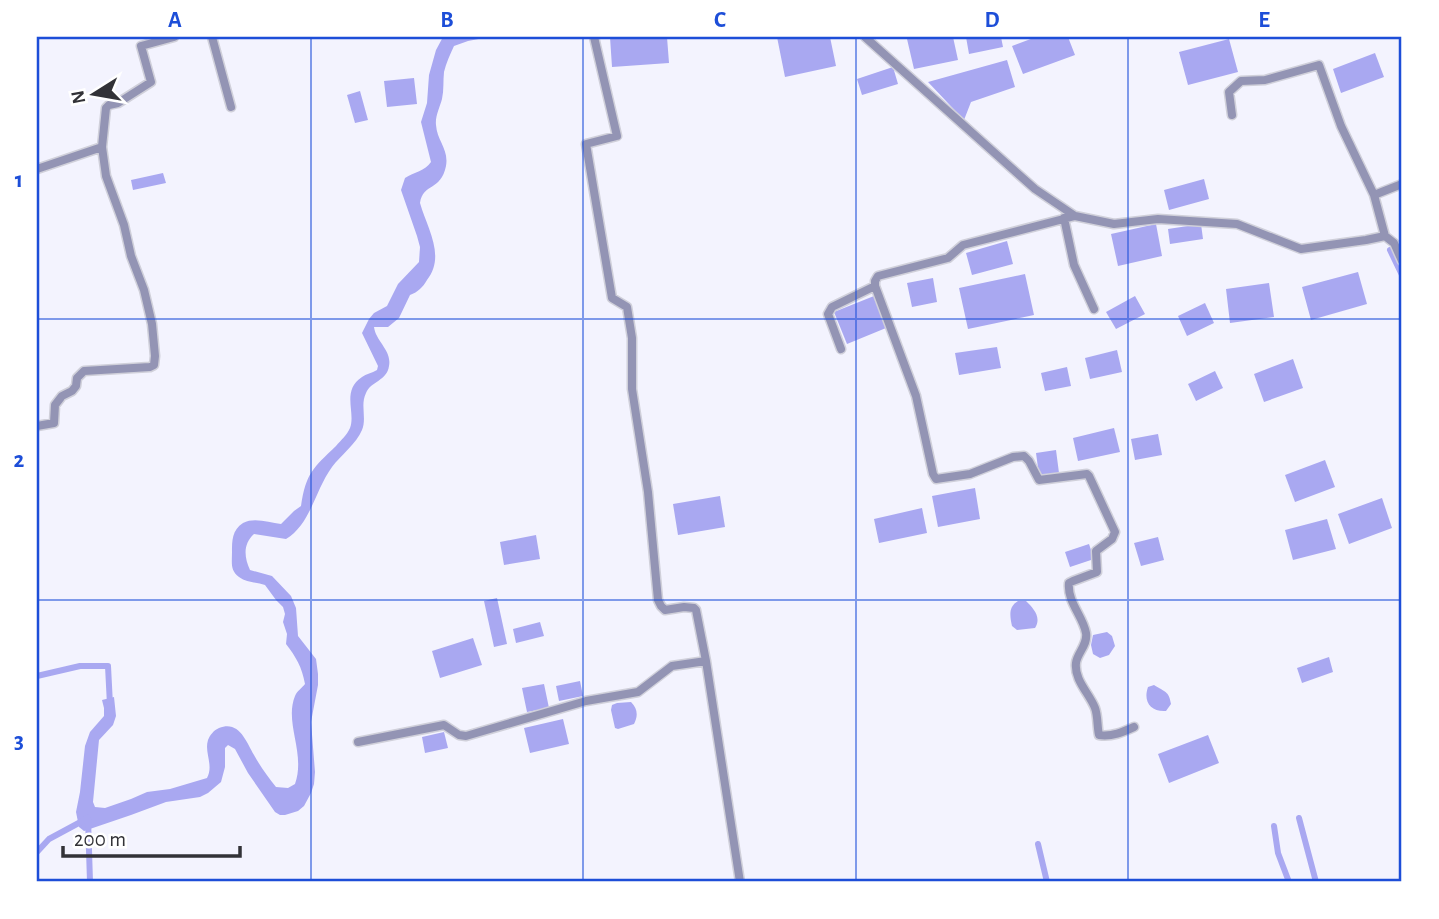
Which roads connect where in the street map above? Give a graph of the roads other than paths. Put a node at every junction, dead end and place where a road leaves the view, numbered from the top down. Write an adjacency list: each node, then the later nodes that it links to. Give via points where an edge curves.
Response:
1 (174, 37): 7 (street, via 141,46 151,82 106,108)
2 (212, 37): 5 (street)
3 (594, 37): 19 (street, via 617,136 586,144 612,298 626,307 632,338 632,388 658,600 665,610 696,610)
4 (864, 37): 11 (street, via 1035,189)
5 (231, 107)
6 (1232, 115): 10 (street, via 1229,92 1241,81 1265,80 1319,65 1341,126)
7 (102, 147): 8 (street); 18 (street, via 106,176 144,290 154,365 84,371 72,391 55,405 54,423)
8 (37, 169)
9 (1402, 184): 10 (street)
10 (1374, 195): 13 (street)
11 (1075, 216): 12 (street); 13 (street, via 1114,224 1158,219 1237,224 1301,249)
12 (1064, 218): 15 (street, via 963,245 948,258 878,276); 16 (street, via 1074,265)
13 (1385, 236): 14 (street, via 1394,243)
14 (1402, 261)
15 (875, 286): 17 (street, via 832,307 828,314); 20 (street, via 916,396 936,478 970,474 1024,456 1039,480 1089,476 1115,532 1096,551 1097,572 1069,583 1072,602 1086,630 1077,673 1095,709 1099,735)
16 (1094, 309)
17 (841, 349)
18 (37, 426)
19 (706, 661): 21 (street, via 672,666 638,692 586,701 466,736 444,725); 22 (street)
20 (1134, 727)
21 (358, 742)
22 (740, 882)

